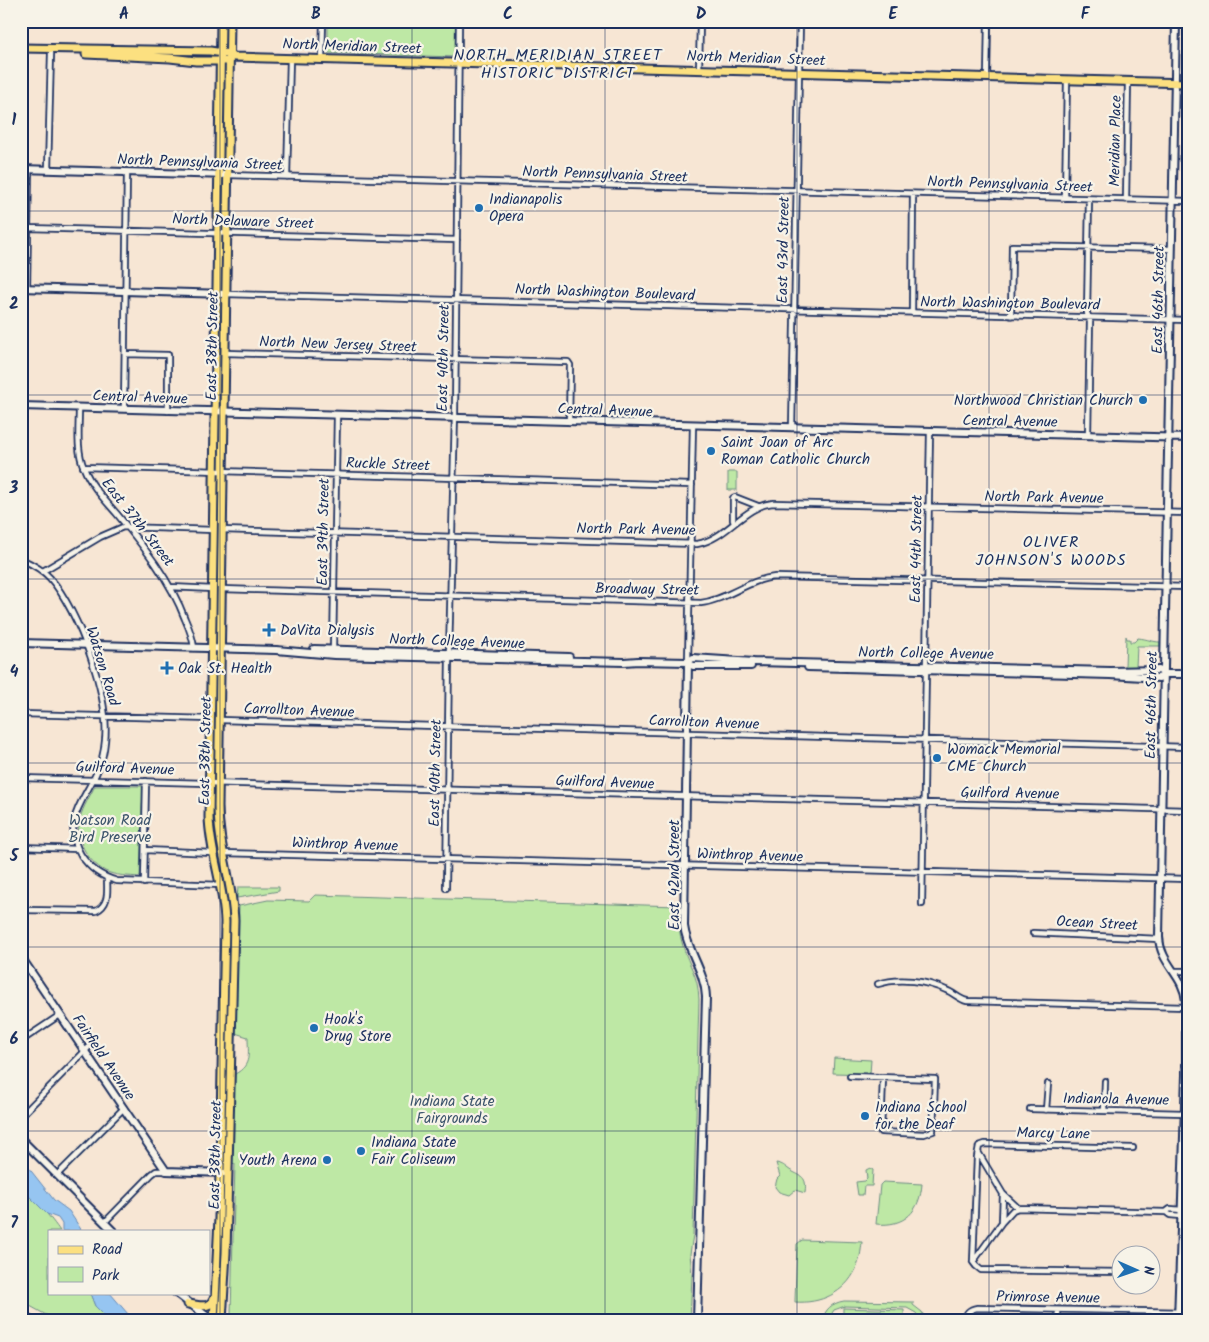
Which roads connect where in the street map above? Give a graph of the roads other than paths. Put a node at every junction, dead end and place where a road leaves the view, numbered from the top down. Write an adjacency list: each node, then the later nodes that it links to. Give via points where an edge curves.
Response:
1 (221, 21): 12 (main road, East 38th Street)
2 (230, 21): 13 (main road, East 38th Street)
3 (323, 21): 15 (street)
4 (458, 21): 17 (street, East 40th Street)
5 (700, 21): 18 (street)
6 (800, 21): 19 (street, East 43rd Street)
7 (988, 21): 20 (street)
8 (1176, 21): 23 (main road, East 46th Street)
9 (21, 48): 12 (main road, North Meridian Street)
10 (21, 52): 11 (main road, North Meridian Street)
11 (50, 53): 16 (main road, North Meridian Street); 27 (street)
12 (221, 53): 13 (main road, North Meridian Street); 16 (main road, East 38th Street)
13 (231, 57): 14 (main road, North Meridian Street); 16 (main road, North Meridian Street); 30 (main road, East 38th Street)
14 (290, 58): 15 (main road, North Meridian Street); 31 (street)
15 (322, 59): 17 (main road, North Meridian Street)
16 (221, 61): 29 (main road, East 38th Street)
17 (458, 63): 18 (main road, North Meridian Street); 32 (street, East 40th Street)
18 (699, 70): 19 (main road, North Meridian Street)
19 (799, 73): 20 (main road, North Meridian Street); 33 (street, East 43rd Street)
20 (987, 78): 21 (main road, North Meridian Street)
21 (1067, 80): 22 (main road, North Meridian Street); 35 (street)
22 (1128, 82): 23 (main road, North Meridian Street); 37 (street, Meridian Place)
23 (1175, 83): 24 (main road, North Meridian Street); 38 (main road, East 46th Street)
24 (1188, 83)
25 (21, 169): 26 (main road, North Pennsylvania Street)
26 (29, 170): 27 (main road, North Pennsylvania Street); 40 (street)
27 (48, 170): 28 (main road, North Pennsylvania Street)
28 (127, 172): 29 (main road, North Pennsylvania Street); 41 (street)
29 (219, 175): 30 (main road, North Pennsylvania Street); 42 (main road, East 38th Street)
30 (228, 175): 31 (street, North Pennsylvania Street); 43 (main road, East 38th Street)
31 (287, 177): 32 (street, North Pennsylvania Street)
32 (457, 182): 33 (street, North Pennsylvania Street); 44 (street, East 40th Street)
33 (797, 191): 34 (street, North Pennsylvania Street); 52 (street, East 43rd Street)
34 (913, 194): 35 (street, North Pennsylvania Street); 53 (street)
35 (1065, 198): 36 (street, North Pennsylvania Street)
36 (1089, 199): 37 (street, North Pennsylvania Street); 45 (street)
37 (1126, 200): 38 (street, North Pennsylvania Street)
38 (1172, 201): 39 (street, North Pennsylvania Street); 46 (main road, East 46th Street)
39 (1188, 201)
40 (28, 228): 41 (street, North Delaware Street); 47 (street)
41 (126, 230): 42 (street, North Delaware Street); 48 (street)
42 (218, 232): 43 (street, North Delaware Street); 49 (main road, East 38th Street)
43 (227, 233): 44 (street, North Delaware Street); 50 (main road, East 38th Street)
44 (457, 240): 51 (street, East 40th Street)
45 (1088, 248): 46 (street); 54 (street, via 1012,246); 55 (street)
46 (1171, 249): 56 (main road, East 46th Street)
47 (24, 288): 48 (main road, North Washington Boulevard)
48 (126, 291): 49 (main road, North Washington Boulevard); 59 (street)
49 (217, 293): 50 (main road, North Washington Boulevard); 65 (main road, East 38th Street)
50 (226, 294): 51 (street, North Washington Boulevard); 58 (main road, East 38th Street)
51 (456, 300): 52 (street, North Washington Boulevard); 60 (street, East 40th Street)
52 (794, 310): 53 (street, North Washington Boulevard); 71 (street, East 43rd Street)
53 (912, 313): 54 (street, North Washington Boulevard)
54 (1011, 316): 55 (street, North Washington Boulevard)
55 (1088, 317): 56 (street, North Washington Boulevard); 73 (street)
56 (1170, 319): 57 (street, North Washington Boulevard); 74 (main road, East 46th Street)
57 (1188, 320)
58 (225, 353): 60 (street, North New Jersey Street); 66 (main road, East 38th Street)
59 (125, 354): 63 (street); 64 (street, via 168,355)
60 (456, 359): 68 (street, East 40th Street); 69 (street, North New Jersey Street, via 569,363)
61 (21, 406): 62 (main road, Central Avenue)
62 (79, 408): 63 (main road, Central Avenue); 76 (street, East 37th Street, via 79,450)
63 (124, 409): 64 (main road, Central Avenue)
64 (168, 410): 65 (main road, Central Avenue)
65 (216, 412): 66 (main road, Central Avenue); 77 (main road, East 38th Street)
66 (224, 412): 67 (main road, Central Avenue); 78 (main road, East 38th Street)
67 (337, 415): 68 (main road, Central Avenue); 79 (street, East 39th Street)
68 (454, 419): 69 (main road, Central Avenue); 80 (street, East 40th Street)
69 (569, 422): 70 (main road, Central Avenue)
70 (693, 425): 71 (main road, Central Avenue); 81 (street, East 42nd Street)
71 (792, 428): 72 (main road, Central Avenue)
72 (930, 432): 73 (main road, Central Avenue); 83 (street, East 44th Street)
73 (1088, 435): 74 (main road, Central Avenue)
74 (1168, 438): 75 (main road, Central Avenue); 84 (main road, East 46th Street)
75 (1188, 438)
76 (83, 467): 77 (street, Ruckle Street); 87 (street, East 37th Street, via 94,486)
77 (215, 471): 78 (street, Ruckle Street); 88 (main road, East 38th Street)
78 (224, 471): 79 (street, Ruckle Street); 89 (main road, East 38th Street)
79 (336, 475): 80 (street, Ruckle Street); 90 (street, East 39th Street)
80 (453, 478): 81 (street, Ruckle Street); 91 (street, East 40th Street)
81 (692, 485): 92 (street, East 42nd Street)
82 (758, 506): 83 (street, North Park Avenue, via 783,503); 86 (street, North Park Avenue); 86 (street, via 733,498)
83 (929, 506): 84 (street, North Park Avenue); 95 (street, East 44th Street)
84 (1167, 512): 85 (street, North Park Avenue); 96 (main road, East 46th Street)
85 (1188, 513)
86 (734, 523): 92 (street, North Park Avenue, via 709,541)
87 (128, 527): 88 (street); 94 (street, via 102,536); 97 (street, East 37th Street, via 153,558)
88 (214, 530): 99 (main road, East 38th Street)
89 (222, 530): 90 (street, North Park Avenue); 100 (main road, East 38th Street)
90 (336, 533): 91 (street, North Park Avenue); 101 (street, East 39th Street)
91 (452, 537): 92 (street, North Park Avenue); 102 (street, East 40th Street)
92 (691, 544): 103 (street, East 42nd Street)
93 (21, 560): 94 (street, Watson Road)
94 (43, 571): 105 (street, Watson Road, via 64,598)
95 (928, 581): 96 (street, Broadway Street); 103 (street, Broadway Street, via 772,577 717,600); 113 (street, East 44th Street)
96 (1166, 586): 98 (street, Broadway Street); 114 (main road, East 46th Street)
97 (170, 587): 99 (street); 106 (street, East 37th Street, via 183,612)
98 (1188, 587)
99 (213, 588): 107 (main road, East 38th Street)
100 (222, 589): 101 (street, Broadway Street); 108 (main road, East 38th Street)
101 (334, 592): 102 (street, Broadway Street); 110 (street, East 39th Street)
102 (450, 596): 103 (street, Broadway Street); 111 (street, East 40th Street)
103 (690, 603): 112 (street, East 42nd Street)
104 (21, 644): 105 (main road, North College Avenue)
105 (85, 645): 106 (main road, North College Avenue); 117 (street, Watson Road)
106 (194, 648): 107 (main road, North College Avenue)
107 (212, 648): 108 (main road, North College Avenue); 118 (main road, East 38th Street)
108 (220, 649): 109 (main road, North College Avenue); 119 (main road, East 38th Street)
109 (276, 650): 110 (main road, North College Avenue); 111 (main road, North College Avenue, via 334,655)
110 (334, 650): 111 (main road, North College Avenue)
111 (449, 656): 112 (main road, North College Avenue); 120 (street, East 40th Street)
112 (688, 662): 113 (main road, North College Avenue, via 696,658); 121 (main road, East 42nd Street)
113 (926, 669): 114 (main road, North College Avenue, via 1159,678); 122 (street, East 44th Street)
114 (1164, 674): 115 (main road, North College Avenue); 123 (main road, East 46th Street)
115 (1188, 674)
116 (21, 714): 117 (street)
117 (105, 716): 118 (street); 126 (street, Watson Road, via 103,753)
118 (211, 720): 128 (main road, East 38th Street)
119 (220, 720): 120 (street, Carrollton Avenue); 129 (main road, East 38th Street)
120 (448, 727): 121 (street, Carrollton Avenue); 130 (street, East 40th Street)
121 (687, 734): 122 (street, Carrollton Avenue); 131 (main road, East 42nd Street)
122 (925, 740): 123 (street, Carrollton Avenue); 132 (street, East 44th Street)
123 (1163, 746): 124 (street, Carrollton Avenue); 133 (main road, East 46th Street)
124 (1188, 747)
125 (21, 778): 126 (street, Guilford Avenue)
126 (93, 780): 127 (street, Guilford Avenue); 136 (street, Watson Road, via 74,816 73,830)
127 (146, 781): 128 (street, Guilford Avenue); 137 (street)
128 (210, 783): 129 (street, Guilford Avenue); 138 (main road, East 38th Street, via 209,821)
129 (218, 783): 130 (street, Guilford Avenue); 139 (main road, East 38th Street)
130 (447, 790): 131 (street, Guilford Avenue); 140 (street, East 40th Street)
131 (686, 797): 132 (street, Guilford Avenue); 141 (main road, East 42nd Street)
132 (924, 803): 133 (street, Guilford Avenue); 142 (street, East 44th Street)
133 (1161, 809): 134 (street, Guilford Avenue); 144 (main road, East 46th Street)
134 (1188, 810)
135 (21, 847): 136 (street)
136 (78, 849): 143 (street, Watson Road, via 91,867)
137 (145, 850): 138 (street); 146 (street)
138 (213, 852): 147 (main road, East 38th Street)
139 (222, 853): 140 (street, Winthrop Avenue); 164 (main road, East 38th Street, via 234,912)
140 (446, 859): 141 (street, Winthrop Avenue); 148 (street, East 40th Street)
141 (685, 866): 142 (street, Winthrop Avenue); 204 (main road, East 42nd Street, via 685,929 702,974 706,997)
142 (923, 872): 144 (street, Winthrop Avenue); 149 (street, East 44th Street)
143 (107, 878): 146 (street, Watson Road); 150 (street, via 106,902 96,911)
144 (1160, 878): 145 (street, Winthrop Avenue); 152 (main road, East 46th Street)
145 (1188, 879)
146 (144, 883): 147 (street, Watson Road)
147 (221, 884): 162 (main road, East 38th Street, via 225,922)
148 (446, 888)
149 (922, 904)
150 (21, 910)
151 (1033, 933): 152 (street, Ocean Street)
152 (1159, 939): 154 (main road, East 46th Street, via 1161,953)
153 (21, 957): 158 (main road, Fairfield Avenue)
154 (1173, 971): 155 (street); 157 (main road, East 46th Street, via 1184,991)
155 (1188, 971)
156 (878, 984): 157 (street, via 902,981 937,986 968,1001)
157 (1186, 1007): 159 (main road, East 46th Street)
158 (60, 1015): 160 (street); 163 (main road, Fairfield Avenue)
159 (1187, 1026): 165 (main road, East 46th Street)
160 (21, 1041)
161 (90, 1046): 163 (street)
162 (222, 1050): 164 (street); 180 (main road, East 38th Street)
163 (85, 1051): 170 (main road, Fairfield Avenue); 175 (street)
164 (231, 1051): 181 (main road, East 38th Street)
165 (1187, 1075): 174 (main road, East 46th Street)
166 (850, 1076): 167 (street)
167 (883, 1078): 167 (street, via 881,1132 928,1134 932,1131 935,1079)
168 (1105, 1081): 173 (street)
169 (1048, 1084): 172 (street, Indianola Avenue)
170 (124, 1108): 179 (main road, Fairfield Avenue); 182 (street)
171 (1030, 1109): 172 (street, Indianola Avenue)
172 (1046, 1110): 173 (street, Indianola Avenue)
173 (1104, 1111): 174 (street, Indianola Avenue)
174 (1184, 1113): 183 (main road, East 46th Street)
175 (21, 1116)
176 (21, 1139): 182 (main road)
177 (1133, 1148): 178 (street, Marcy Lane, via 985,1144 979,1146)
178 (978, 1151): 184 (street); 192 (street)
179 (166, 1171): 180 (main road); 187 (street, via 152,1174)
180 (219, 1173): 181 (main road); 194 (main road, East 38th Street)
181 (228, 1173): 203 (main road, East 38th Street)
182 (57, 1175): 187 (main road)
183 (1185, 1181): 186 (main road, East 46th Street)
184 (1003, 1194): 185 (street); 188 (street)
185 (1018, 1208): 186 (street, via 1166,1212 1170,1209); 188 (street)
186 (1181, 1213): 190 (main road, East 46th Street)
187 (105, 1222): 189 (main road)
188 (1002, 1222): 192 (street)
189 (112, 1230)
190 (1180, 1257): 191 (street); 198 (main road, East 46th Street)
191 (1188, 1257)
192 (973, 1262): 193 (street, via 982,1270)
193 (1112, 1272)
194 (217, 1288): 196 (main road, via 211,1304); 202 (main road, East 38th Street)
195 (177, 1294): 196 (main road)
196 (188, 1304): 202 (main road)
197 (1058, 1310): 198 (street, Primrose Avenue); 205 (street, Primrose Avenue, via 977,1308 968,1312); 206 (street)
198 (1178, 1312): 199 (street, Primrose Avenue); 207 (main road, East 46th Street)
199 (1188, 1312)
200 (21, 1314): 201 (street)
201 (34, 1321)
202 (213, 1321)
203 (222, 1321)
204 (697, 1321)
205 (965, 1321)
206 (1058, 1321)
207 (1178, 1321)

